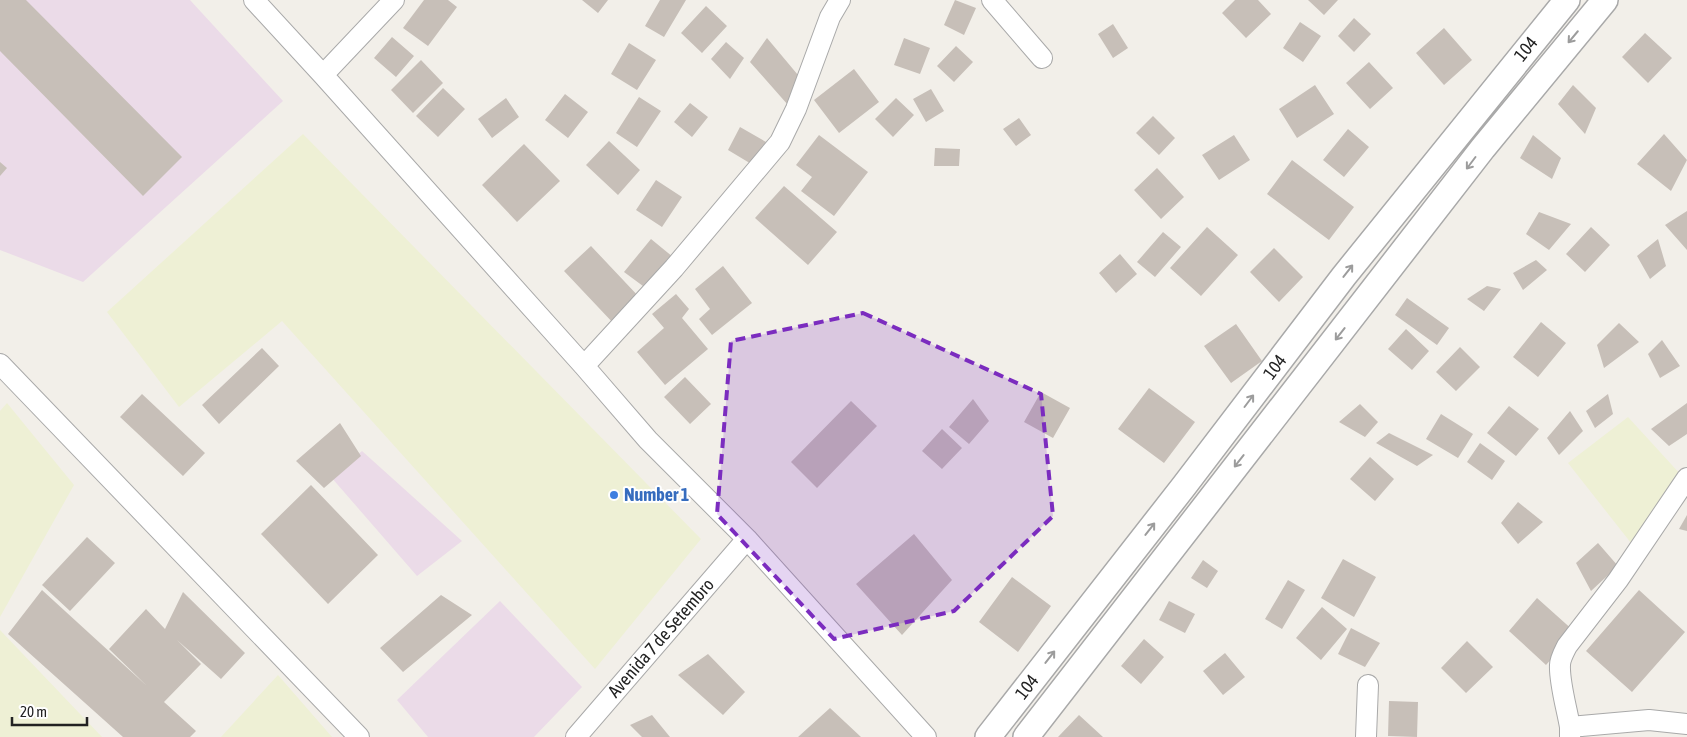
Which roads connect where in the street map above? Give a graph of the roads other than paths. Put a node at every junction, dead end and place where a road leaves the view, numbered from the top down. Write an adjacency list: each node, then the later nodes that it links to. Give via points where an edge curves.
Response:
1 (254, 0): 8 (street)
2 (394, 0): 8 (street)
3 (840, 0): 12 (street, via 830,17 796,109 780,142 674,268)
4 (992, 0): 7 (street)
5 (1567, 0): 9 (street, 104)
6 (1605, 0): 10 (street, one-way to 10)
7 (1042, 58)
8 (323, 75): 12 (street)
9 (1490, 94): 10 (street); 21 (street, 104, one-way to 9, via 1344,276)
10 (1513, 113): 22 (street, one-way to 22)
11 (0, 364): 18 (street)
12 (584, 366): 14 (street, via 648,440)
13 (1687, 478): 17 (street, via 1618,580 1567,646 1560,664)
14 (747, 539): 19 (street, Avenida 7 de Setembro); 20 (street)
15 (1368, 686): 23 (street)
16 (1687, 724): 17 (street, via 1649,720)
17 (1570, 732)
18 (359, 737)
19 (576, 737)
20 (926, 737)
21 (988, 737)
22 (1026, 737)
23 (1366, 737)

